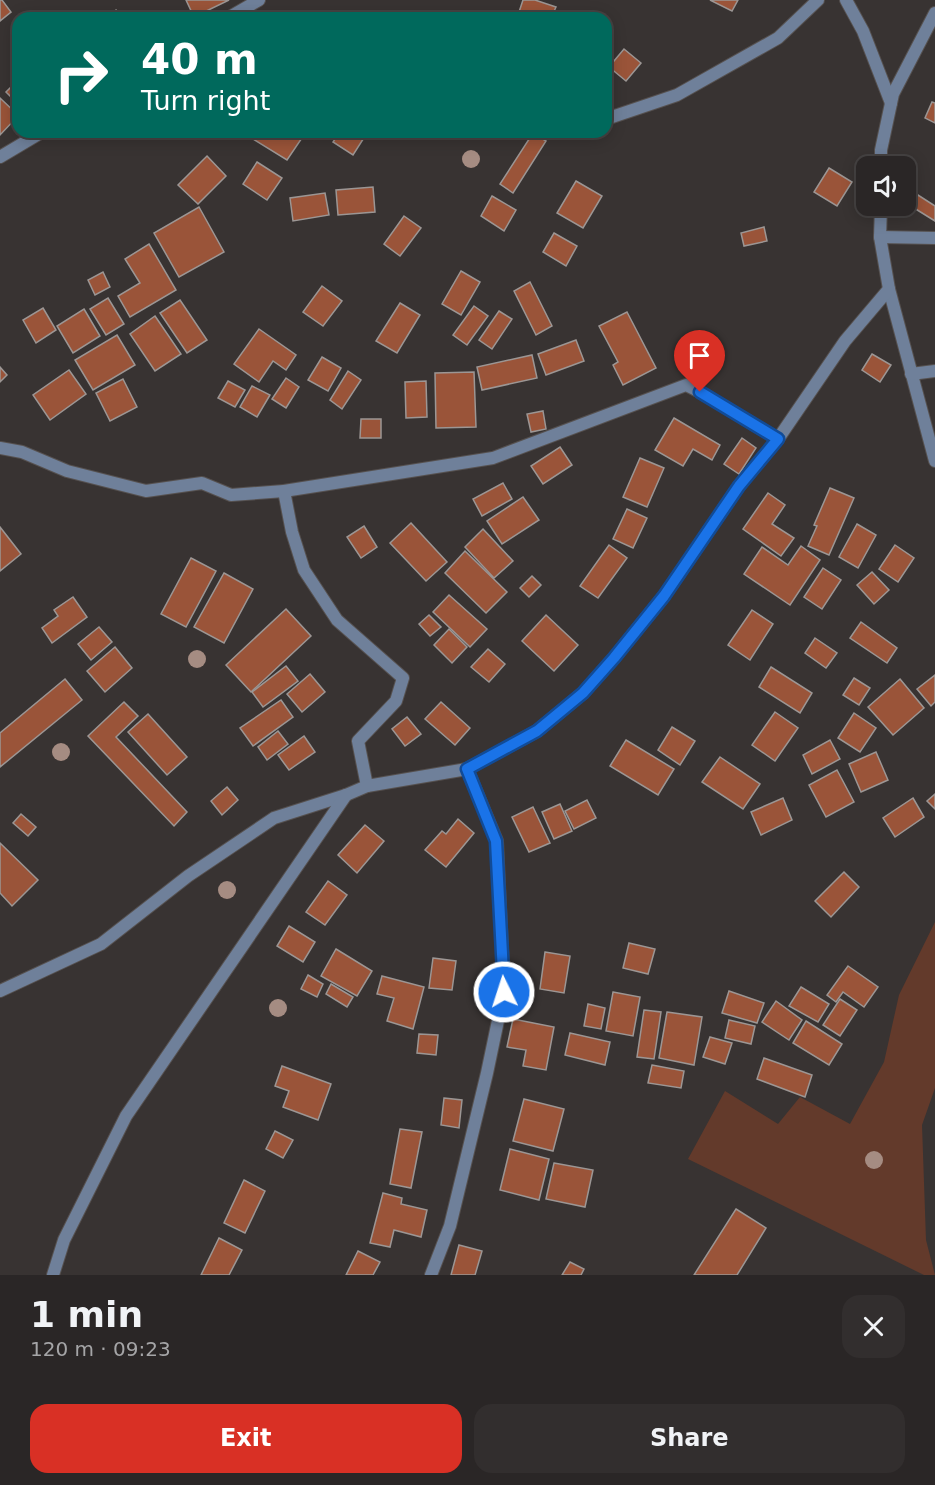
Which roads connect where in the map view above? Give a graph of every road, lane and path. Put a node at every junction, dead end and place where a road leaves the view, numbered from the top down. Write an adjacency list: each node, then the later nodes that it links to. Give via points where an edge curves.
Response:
1 (818, 0): 7 (street, via 778,38 677,95)
2 (846, 0): 6 (street, via 863,31)
3 (254, 1): 4 (street)
4 (237, 12)
5 (935, 13): 6 (street)
6 (891, 103): 9 (street)
7 (612, 117)
8 (32, 138): 10 (street)
9 (881, 156)
10 (0, 157)
11 (881, 216): 12 (street)
12 (880, 237): 13 (street); 14 (street)
13 (935, 238)
14 (889, 289): 16 (street); 17 (street, via 845,341)
15 (935, 371): 16 (street)
16 (911, 374): 19 (street)
17 (778, 439): 20 (street, via 686,386 494,458); 21 (street, via 739,486 664,596 583,693 537,731)
18 (0, 448): 20 (street, via 22,452 67,471 146,491 202,483 231,495)
19 (935, 461)
20 (284, 491): 22 (street, via 304,570 337,620 404,678 396,701 358,741)
21 (467, 769): 22 (street); 26 (street, via 496,841 504,992 450,1226)
22 (367, 786): 23 (street)
23 (346, 795): 24 (street, via 274,819 188,876 101,944); 25 (street, via 126,1116 64,1240)
24 (0, 991)
25 (53, 1275)
26 (431, 1275)

